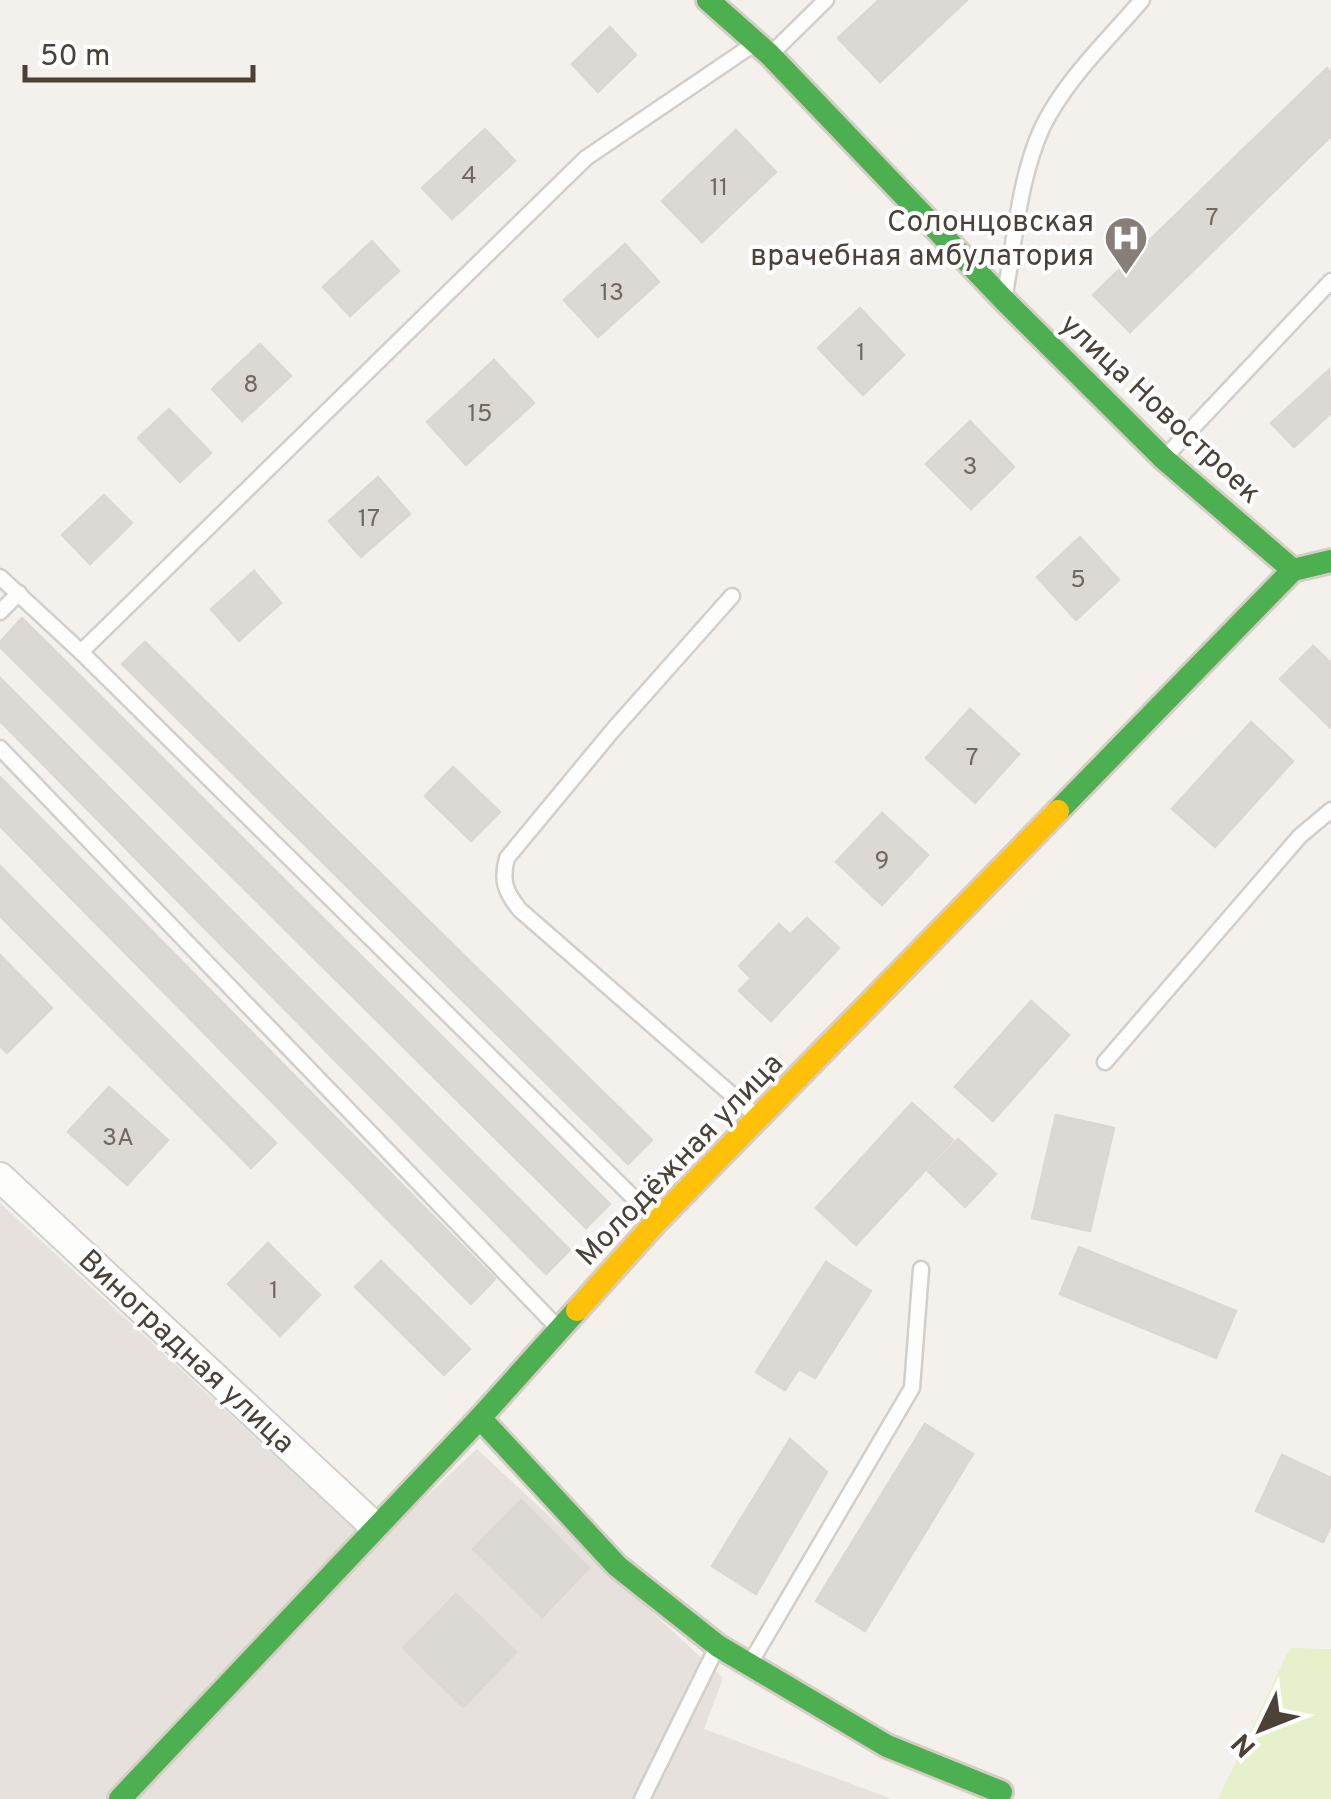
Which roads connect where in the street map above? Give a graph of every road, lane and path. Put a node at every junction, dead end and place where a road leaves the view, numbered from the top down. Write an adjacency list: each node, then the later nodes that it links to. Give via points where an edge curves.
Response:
1 (708, 0): 4 (street, улица Новостроек)
2 (826, 0): 4 (lane)
3 (1142, 0): 6 (lane, via 1043,127 1027,170)
4 (764, 48): 6 (street, улица Новостроек); 14 (lane, via 586,158)
5 (1331, 281): 7 (lane)
6 (1004, 300): 7 (street, улица Новостроек)
7 (1164, 459): 9 (street, улица Новостроек)
8 (1331, 561): 9 (street)
9 (1293, 570): 18 (street, Молодёжная улица)
10 (0, 577): 11 (lane)
11 (19, 594): 13 (lane); 14 (lane)
12 (732, 596): 18 (lane, via 507,858 502,875 520,910)
13 (0, 612)
14 (81, 652): 20 (lane)
15 (0, 748): 22 (lane)
16 (1331, 810): 17 (lane, via 1300,836)
17 (1105, 1062)
18 (758, 1118): 20 (street, Молодёжная улица)
19 (0, 1176): 24 (street, Виноградная улица)
20 (658, 1221): 22 (street, Молодёжная улица)
21 (921, 1269): 26 (lane, via 912,1388)
22 (560, 1330): 23 (street, Молодёжная улица)
23 (480, 1418): 24 (street, Молодёжная улица); 25 (street, via 616,1566)
24 (374, 1526): 28 (street, Молодёжная улица)
25 (718, 1646): 26 (street); 29 (lane)
26 (749, 1665): 27 (street, via 886,1746)
27 (1000, 1792)
28 (120, 1799)
29 (642, 1799)

